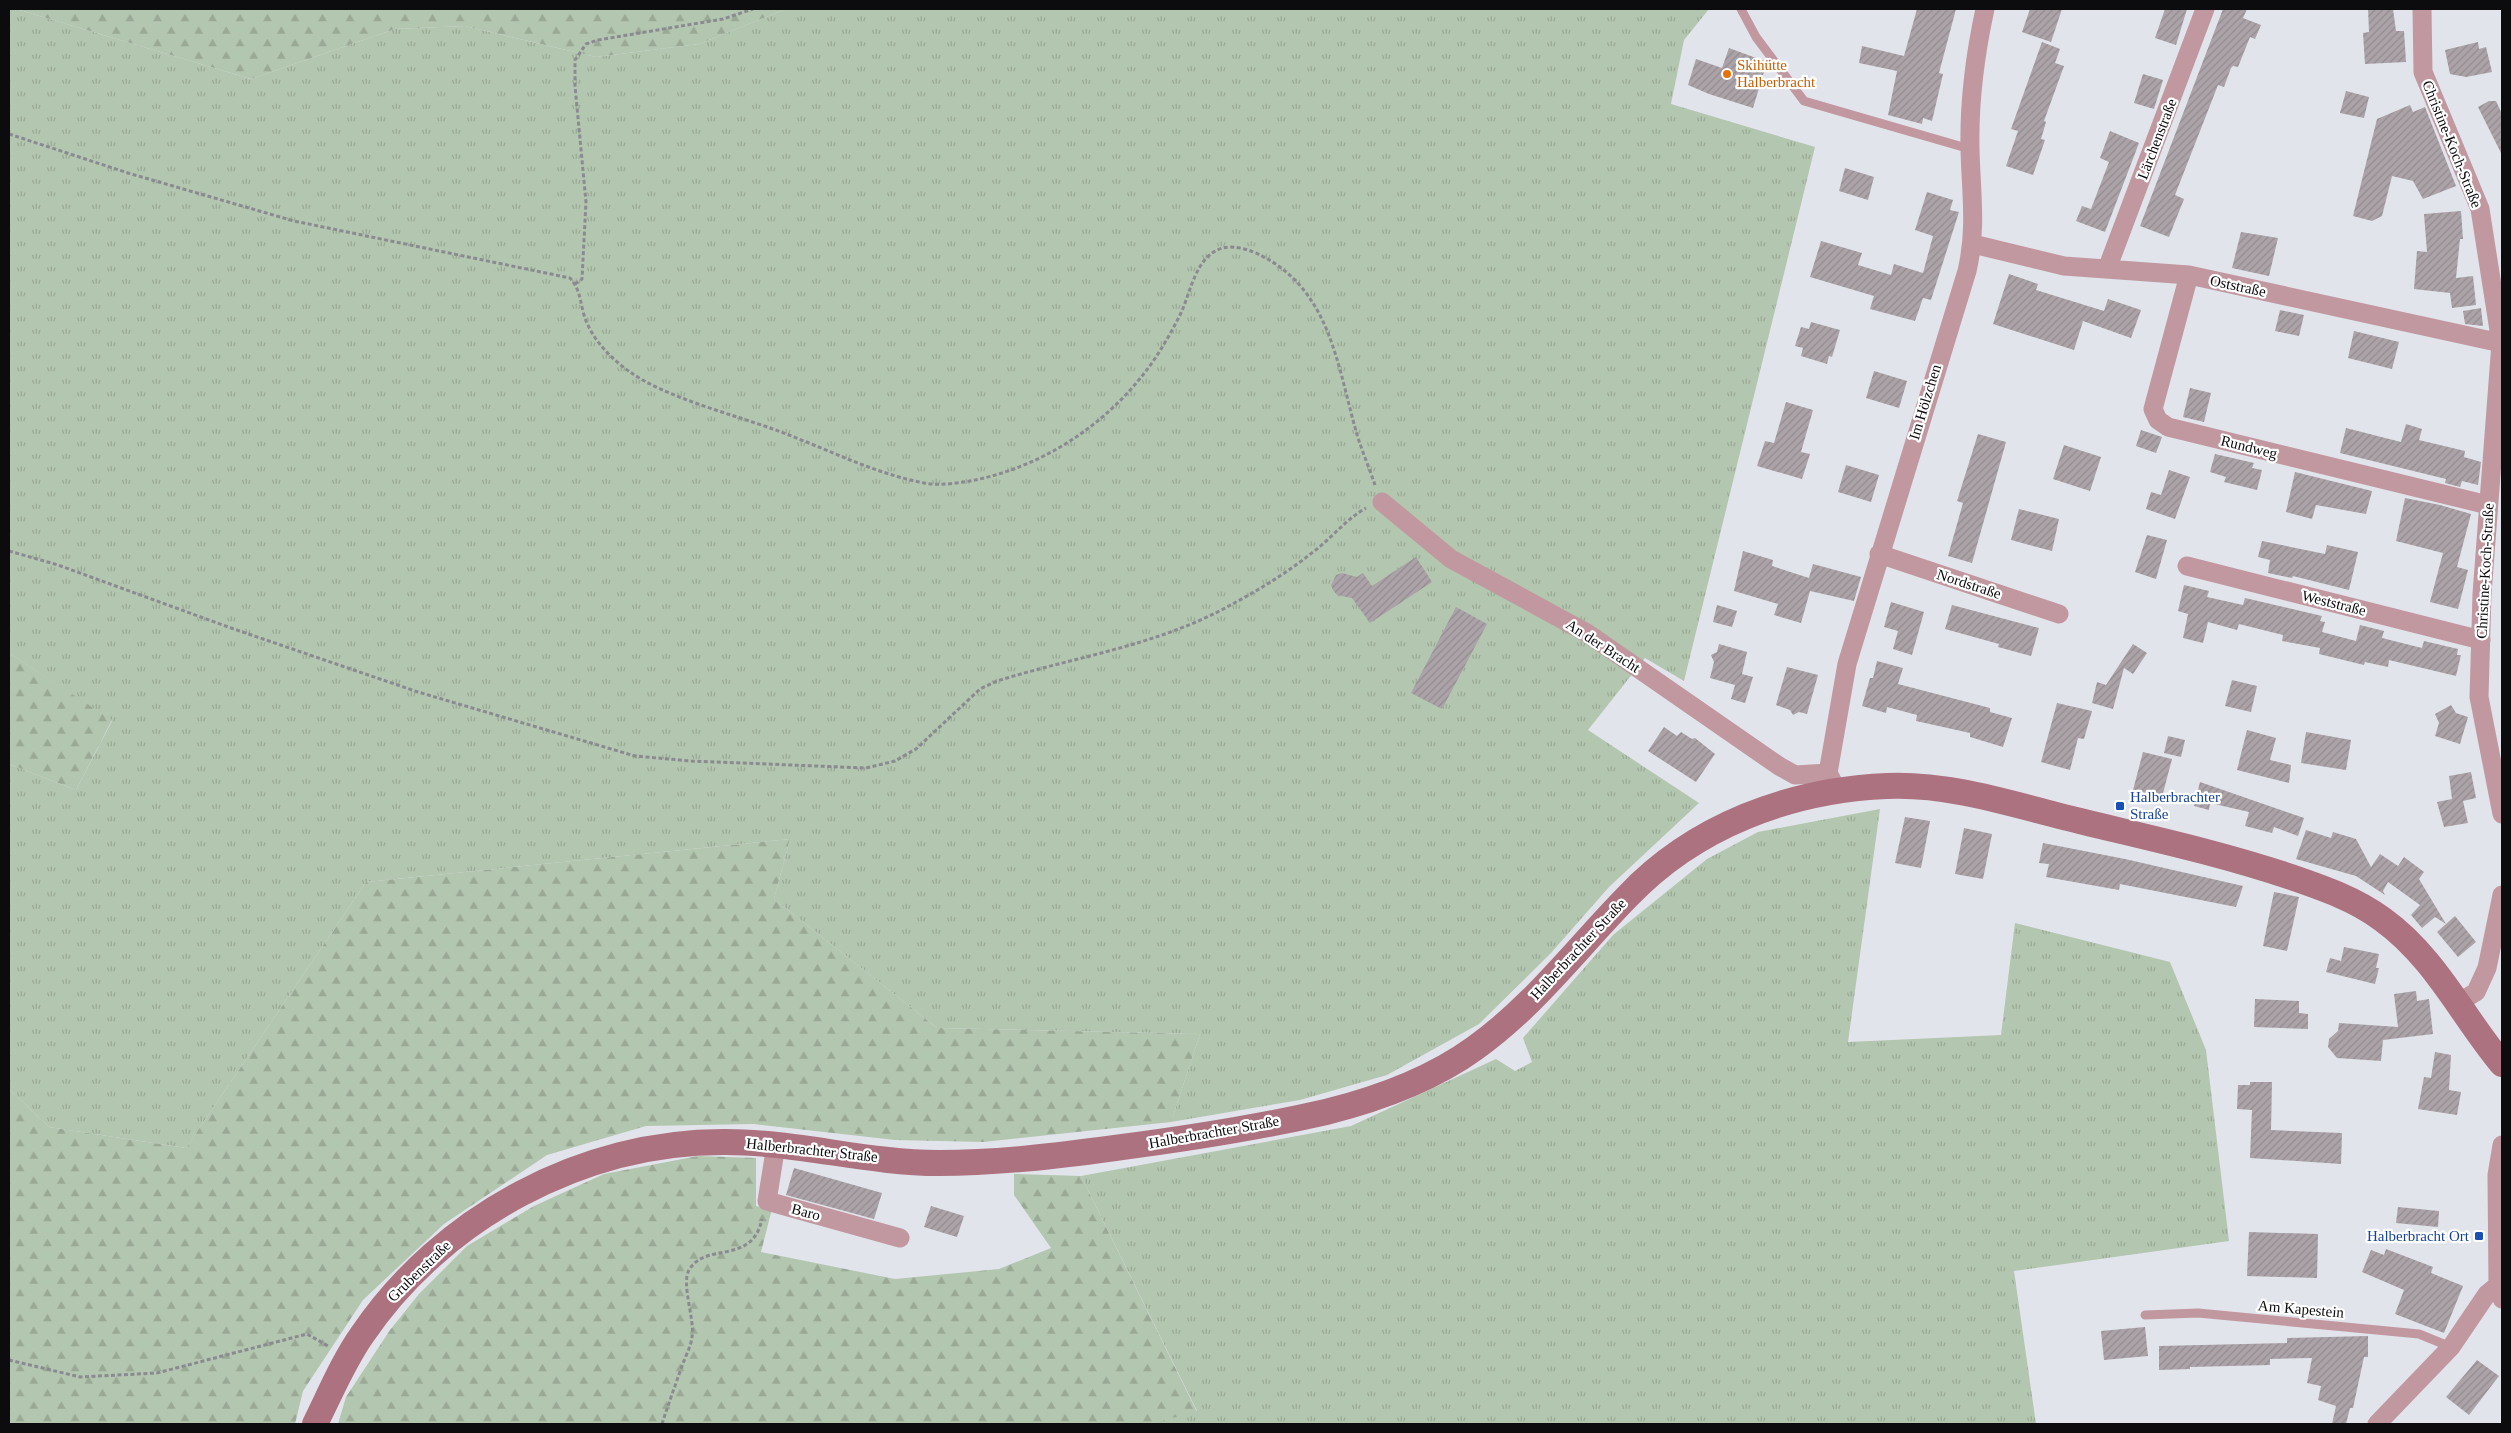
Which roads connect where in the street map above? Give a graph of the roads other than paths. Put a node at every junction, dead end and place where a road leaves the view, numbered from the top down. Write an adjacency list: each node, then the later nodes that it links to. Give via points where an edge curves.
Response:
1 (1741, 9): 5 (lane, via 1756,37 1804,101)
2 (1985, 9): 5 (street, Im Hölzchen, via 1974,59)
3 (2205, 9): 7 (street, Lärchenstraße)
4 (2422, 9): 9 (street, Christine-Koch-Straße, via 2423,72 2480,210)
5 (1970, 149): 6 (street, Im Hölzchen)
6 (1973, 244): 7 (street, Oststraße, via 2064,266); 12 (street, Im Hölzchen)
7 (2107, 269): 8 (street, Oststraße)
8 (2189, 275): 9 (street, Oststraße); 11 (street, Rundweg, via 2153,409 2158,420 2168,427)
9 (2501, 343): 11 (street, Christine-Koch-Straße)
10 (1382, 502): 16 (street, An der Bracht, via 1452,559 1586,633 1779,766 1795,775)
11 (2488, 506): 15 (street, Christine-Koch-Straße)
12 (1879, 554): 14 (street, Nordstraße); 16 (street, Im Hölzchen, via 1847,664)
13 (2187, 566): 15 (street, Weststraße)
14 (2059, 614)
15 (2481, 640): 17 (street, Christine-Koch-Straße, via 2479,697)
16 (1832, 781): 19 (main road, Halberbrachter Straße, via 1953,790 2247,862 2328,890 2381,918 2416,948); 21 (main road, Halberbrachter Straße, via 1725,826 1672,856 1627,896 1530,1002 1500,1028 1452,1063 1390,1093 1325,1112 1188,1139 1015,1160 929,1163)
17 (2502, 814)
18 (2502, 895): 19 (street, via 2487,968 2476,992)
19 (2458, 1003): 20 (main road, Halberbrachter Straße)
20 (2502, 1064)
21 (776, 1145): 23 (main road, Halberbrachter Straße, via 683,1144 625,1154); 24 (street, Baro, via 766,1201)
22 (2502, 1145): 25 (street, via 2497,1175)
23 (573, 1169): 28 (main road, Grubenstraße, via 518,1195 462,1230 392,1295 348,1356)
24 (900, 1238)
25 (2501, 1290): 27 (street, via 2487,1294)
26 (2145, 1315): 27 (lane, Am Kapestein, via 2198,1313 2419,1334)
27 (2451, 1347): 29 (street)
28 (316, 1424)
29 (2377, 1424)

